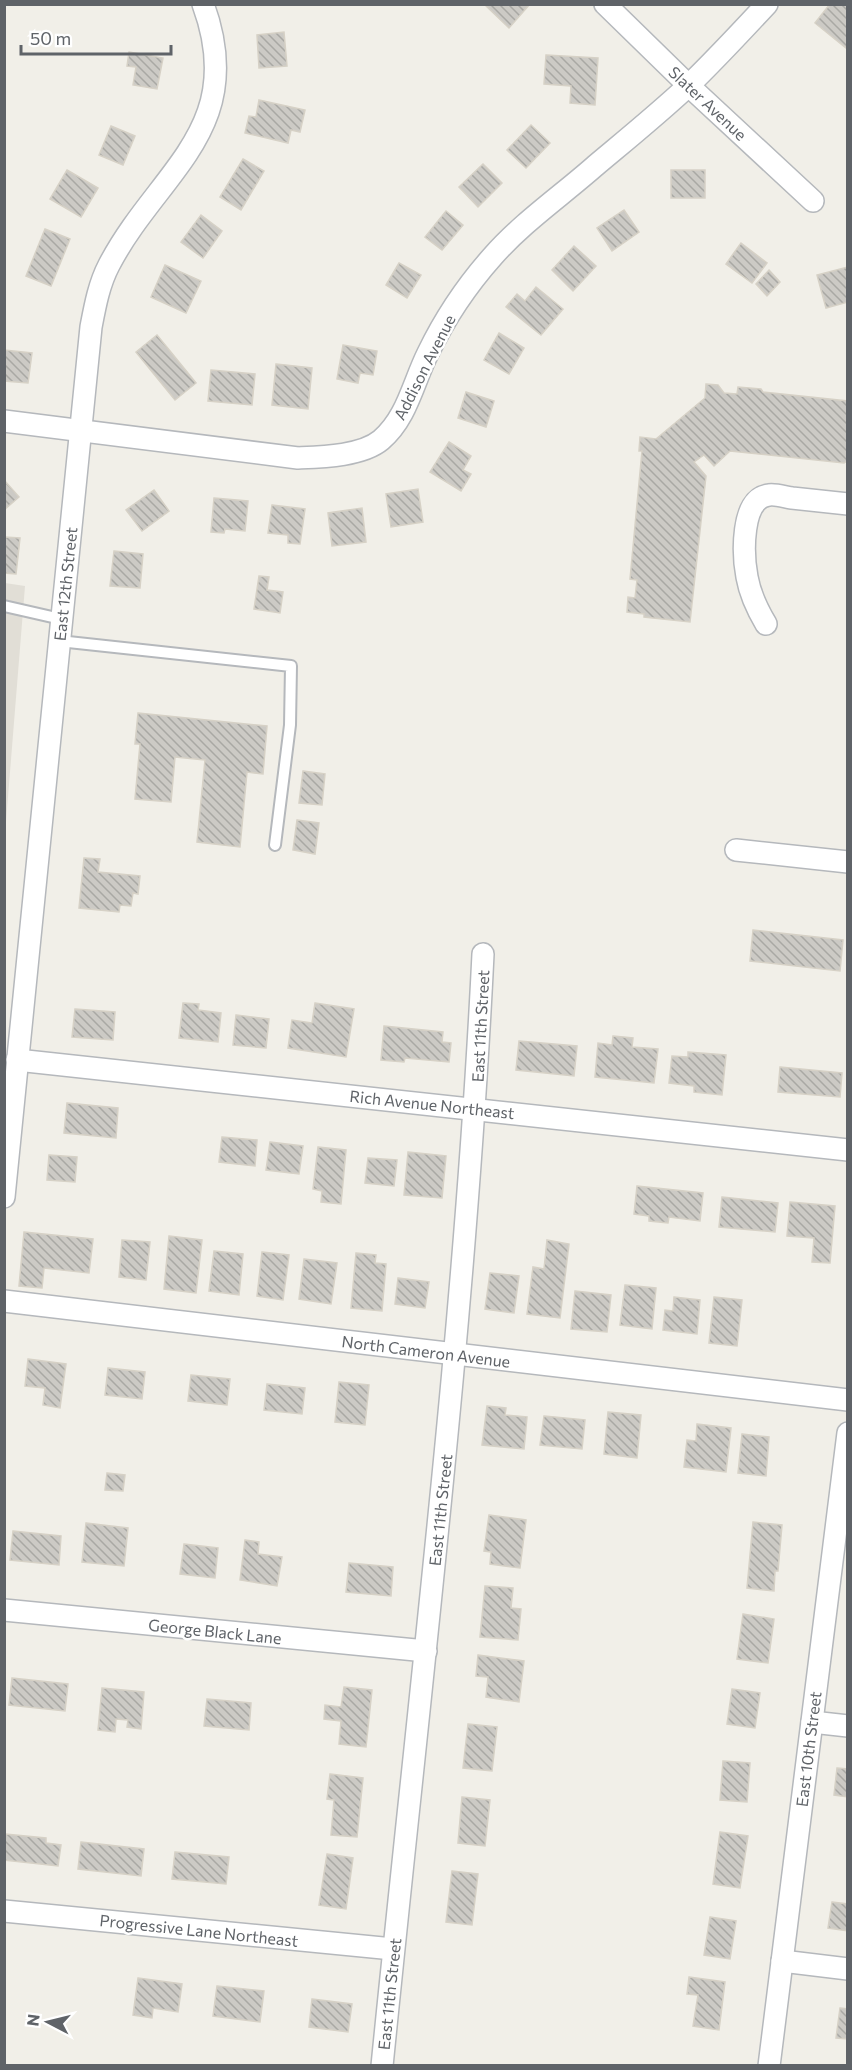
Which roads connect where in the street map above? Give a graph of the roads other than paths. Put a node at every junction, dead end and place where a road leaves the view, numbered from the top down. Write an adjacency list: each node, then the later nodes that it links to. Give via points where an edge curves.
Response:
1 (203, 4): 7 (street, East 12th Street, via 214,41 216,69 211,105 183,162 126,236 98,291)
2 (605, 4): 4 (street, Slater Avenue)
3 (767, 4): 4 (street, Addison Avenue)
4 (688, 85): 5 (street, Slater Avenue); 7 (street, Addison Avenue, via 517,231 492,257 443,324 406,407 378,443 325,457 298,458)
5 (813, 201)
6 (4, 421): 7 (street, Addison Avenue)
7 (80, 432): 10 (street, East 12th Street)
8 (848, 504): 11 (street, via 768,495 756,501 749,513 745,559 752,595)
9 (4, 606): 10 (lane)
10 (61, 619): 12 (street, East 12th Street)
11 (766, 624)
12 (59, 642): 13 (lane, via 291,666 290,725); 17 (street, East 12th Street)
13 (275, 845)
14 (736, 850): 15 (street)
15 (848, 862)
16 (483, 954): 18 (street, East 11th Street)
17 (11, 1059): 18 (street, Rich Avenue Northeast); 20 (street, East 12th Street)
18 (476, 1109): 19 (street, Rich Avenue Northeast); 22 (street, East 11th Street)
19 (848, 1150)
20 (4, 1197)
21 (4, 1301): 22 (street, North Cameron Avenue)
22 (455, 1355): 23 (street, North Cameron Avenue); 26 (street, East 11th Street)
23 (848, 1400)
24 (848, 1433): 27 (street, East 10th Street)
25 (4, 1610): 26 (street, George Black Lane)
26 (426, 1651): 30 (street, East 11th Street)
27 (812, 1722): 28 (street); 31 (street, East 10th Street)
28 (848, 1726)
29 (4, 1911): 30 (street, Progressive Lane Northeast)
30 (393, 1949): 33 (street, East 11th Street)
31 (782, 1961): 32 (street); 34 (street, East 10th Street)
32 (848, 1969)
33 (382, 2066)
34 (770, 2066)

